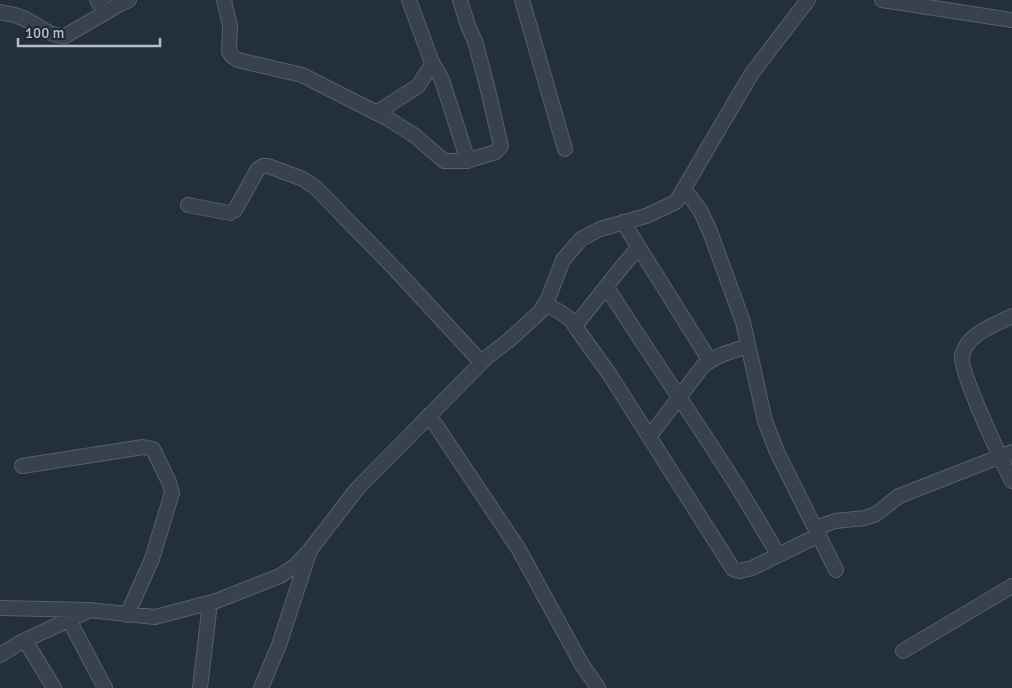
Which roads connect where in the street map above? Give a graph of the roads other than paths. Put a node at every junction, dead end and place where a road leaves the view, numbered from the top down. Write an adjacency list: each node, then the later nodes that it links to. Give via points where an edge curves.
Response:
1 (97, 0): 11 (street)
2 (129, 0): 11 (street)
3 (224, 0): 15 (street, via 229,14 229,52 233,57 302,75)
4 (409, 0): 14 (street)
5 (460, 0): 17 (street, via 475,41 501,146 496,152)
6 (522, 0): 16 (street)
7 (882, 0): 12 (street)
8 (956, 0): 12 (street)
9 (806, 1): 18 (street, via 752,74)
10 (0, 12): 11 (street, via 20,16 59,37 77,31)
11 (106, 12)
12 (966, 13): 13 (street)
13 (1012, 20)
14 (433, 63): 15 (street, via 418,86); 17 (street, via 442,80)
15 (376, 113): 17 (street, via 414,135 444,161)
16 (565, 149)
17 (468, 161)
18 (684, 189): 20 (street, via 676,202 646,216); 26 (street, via 709,229 743,322)
19 (188, 205): 28 (street, via 230,213 263,166 303,179 316,188 396,270)
20 (623, 222): 21 (street); 23 (street, via 592,232 572,248)
21 (638, 248): 22 (street); 27 (street)
22 (606, 286): 25 (street); 29 (street)
23 (545, 304): 25 (street); 28 (street, via 524,327)
24 (1012, 316): 32 (street, via 978,334 968,343 962,356 964,371)
25 (575, 326): 31 (street)
26 (748, 346): 27 (street); 35 (street, via 765,421)
27 (710, 361): 29 (street)
28 (481, 362): 30 (street)
29 (679, 398): 31 (street); 37 (street, via 707,437)
30 (429, 415): 36 (street, via 357,490); 52 (street, via 518,548)
31 (649, 437): 37 (street, via 733,569 746,571)
32 (1006, 455): 34 (street); 35 (street, via 899,496 876,514 835,521)
33 (22, 466): 43 (street, via 144,447 153,449 172,493 152,559)
34 (1012, 481)
35 (817, 531): 37 (street); 38 (street)
36 (310, 550): 40 (street, via 280,576); 51 (street)
37 (778, 556)
38 (836, 570)
39 (1012, 586): 46 (street)
40 (210, 603): 43 (street, via 155,617); 50 (street)
41 (0, 608): 42 (street)
42 (89, 610): 43 (street); 44 (street)
43 (127, 615)
44 (69, 620): 45 (street); 49 (street)
45 (25, 640): 47 (street); 48 (street)
46 (902, 651)
47 (0, 655)
48 (54, 688)
49 (105, 688)
50 (200, 688)
51 (262, 688)
52 (598, 688)

